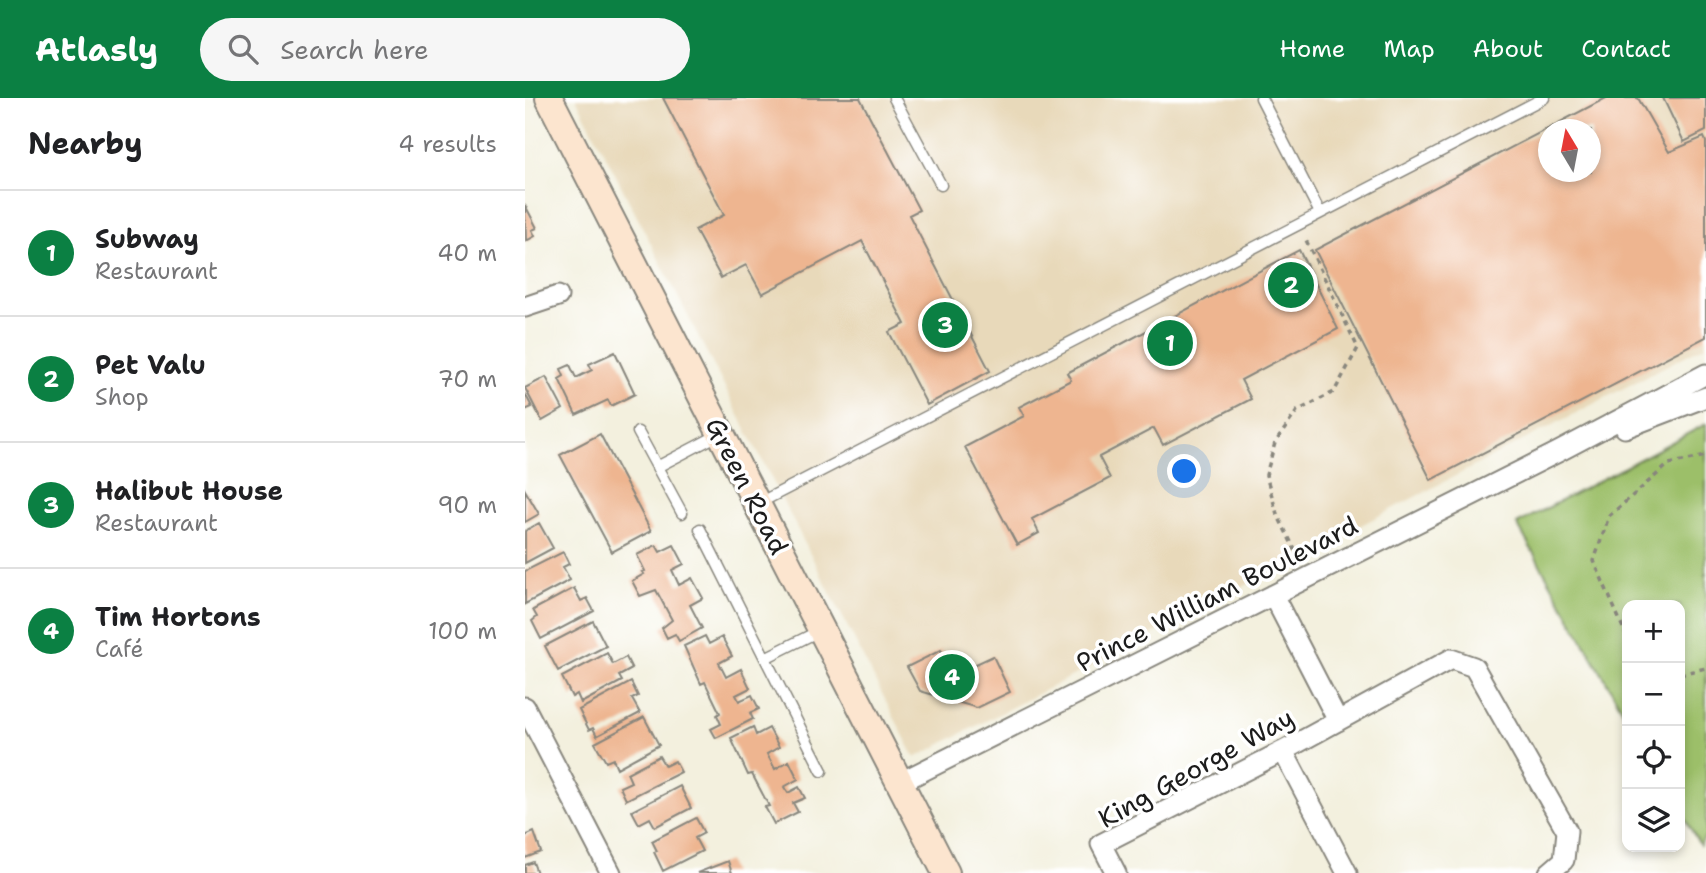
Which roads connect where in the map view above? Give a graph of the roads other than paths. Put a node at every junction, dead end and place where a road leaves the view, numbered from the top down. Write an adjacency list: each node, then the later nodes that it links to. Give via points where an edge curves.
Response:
1 (549, 98): 12 (street, Green Road)
2 (894, 98): 5 (lane)
3 (1261, 98): 6 (lane)
4 (1544, 98): 6 (lane)
5 (941, 185)
6 (1320, 213): 15 (lane)
7 (558, 296): 8 (street)
8 (525, 307)
9 (1706, 374): 13 (street, Prince William Boulevard)
10 (1706, 397): 13 (street, Prince William Boulevard)
11 (638, 432): 14 (lane)
12 (720, 434): 14 (lane); 15 (street, Green Road)
13 (1558, 452): 18 (street, Prince William Boulevard)
14 (657, 467): 16 (lane)
15 (757, 505): 19 (street, Green Road)
16 (682, 513)
17 (700, 529): 20 (lane)
18 (1273, 595): 22 (street, King George Way); 25 (street, Prince William Boulevard)
19 (821, 630): 20 (lane); 25 (street, Green Road)
20 (765, 658): 24 (lane)
21 (525, 707): 26 (street)
22 (1338, 721): 23 (street, King George Way); 30 (street, King George Way, via 1451,659 1474,667 1567,831 1564,860)
23 (1283, 751): 28 (street, King George Way, via 1101,844); 29 (street)
24 (822, 771)
25 (899, 783): 27 (street, Green Road)
26 (611, 873)
27 (946, 873)
28 (1116, 873)
29 (1347, 873)
30 (1549, 873)

